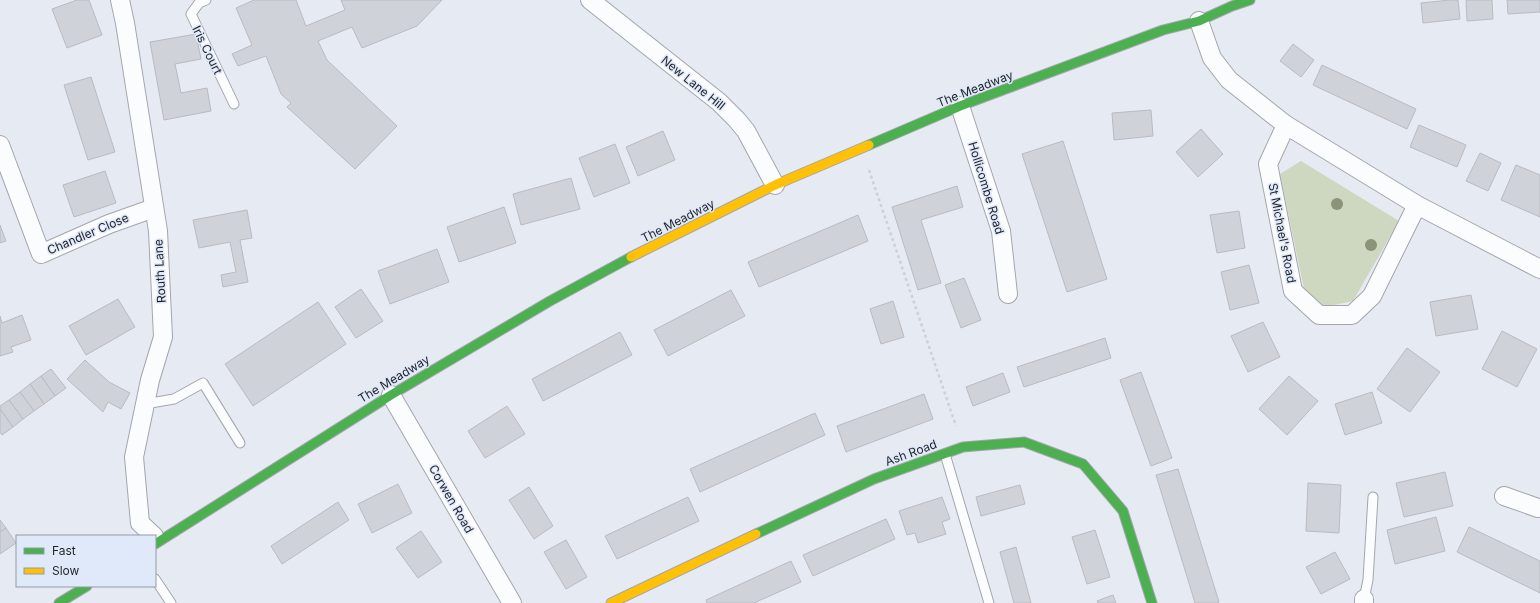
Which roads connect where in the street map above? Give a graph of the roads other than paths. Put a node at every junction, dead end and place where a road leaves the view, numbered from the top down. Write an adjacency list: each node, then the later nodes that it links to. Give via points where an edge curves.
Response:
1 (120, 0): 12 (street, Routh Lane)
2 (206, 0): 6 (lane, Iris Court, via 199,3 191,14)
3 (590, 0): 10 (street, New Lane Hill, via 719,102 746,131)
4 (1250, 0): 5 (street, The Meadway)
5 (1199, 21): 7 (street, The Meadway, via 1163,30); 8 (street, via 1212,58 1229,80)
6 (234, 104)
7 (960, 106): 10 (street, The Meadway); 14 (street, Hollicombe Road, via 1001,231)
8 (1286, 125): 11 (street); 11 (street, St Michael's Road, via 1268,164 1293,291 1318,315 1352,315 1372,296)
9 (0, 145): 12 (street, Chandler Close, via 41,254 109,224)
10 (775, 185): 15 (street, The Meadway, via 617,264)
11 (1417, 205): 13 (street)
12 (154, 208): 16 (street, Routh Lane, via 158,231 164,337)
13 (1540, 269)
14 (1008, 294)
15 (391, 395): 23 (street, The Meadway); 29 (street, Corwen Road)
16 (145, 404): 17 (lane, via 174,399 203,382); 22 (street, Routh Lane, via 134,457 140,523)
17 (240, 443)
18 (945, 454): 30 (street, Ash Road, via 874,479); 31 (lane); 32 (street, Ash Road, via 963,447 1024,442 1083,464 1123,511)
19 (1504, 496): 21 (street)
20 (1373, 497): 26 (lane, via 1368,580)
21 (1539, 508)
22 (151, 535)
23 (156, 540)
24 (156, 580): 28 (lane)
25 (85, 587): 27 (street)
26 (1364, 601)
27 (59, 603)
28 (171, 603)
29 (512, 603)
30 (612, 603)
31 (989, 603)
32 (1152, 603)

